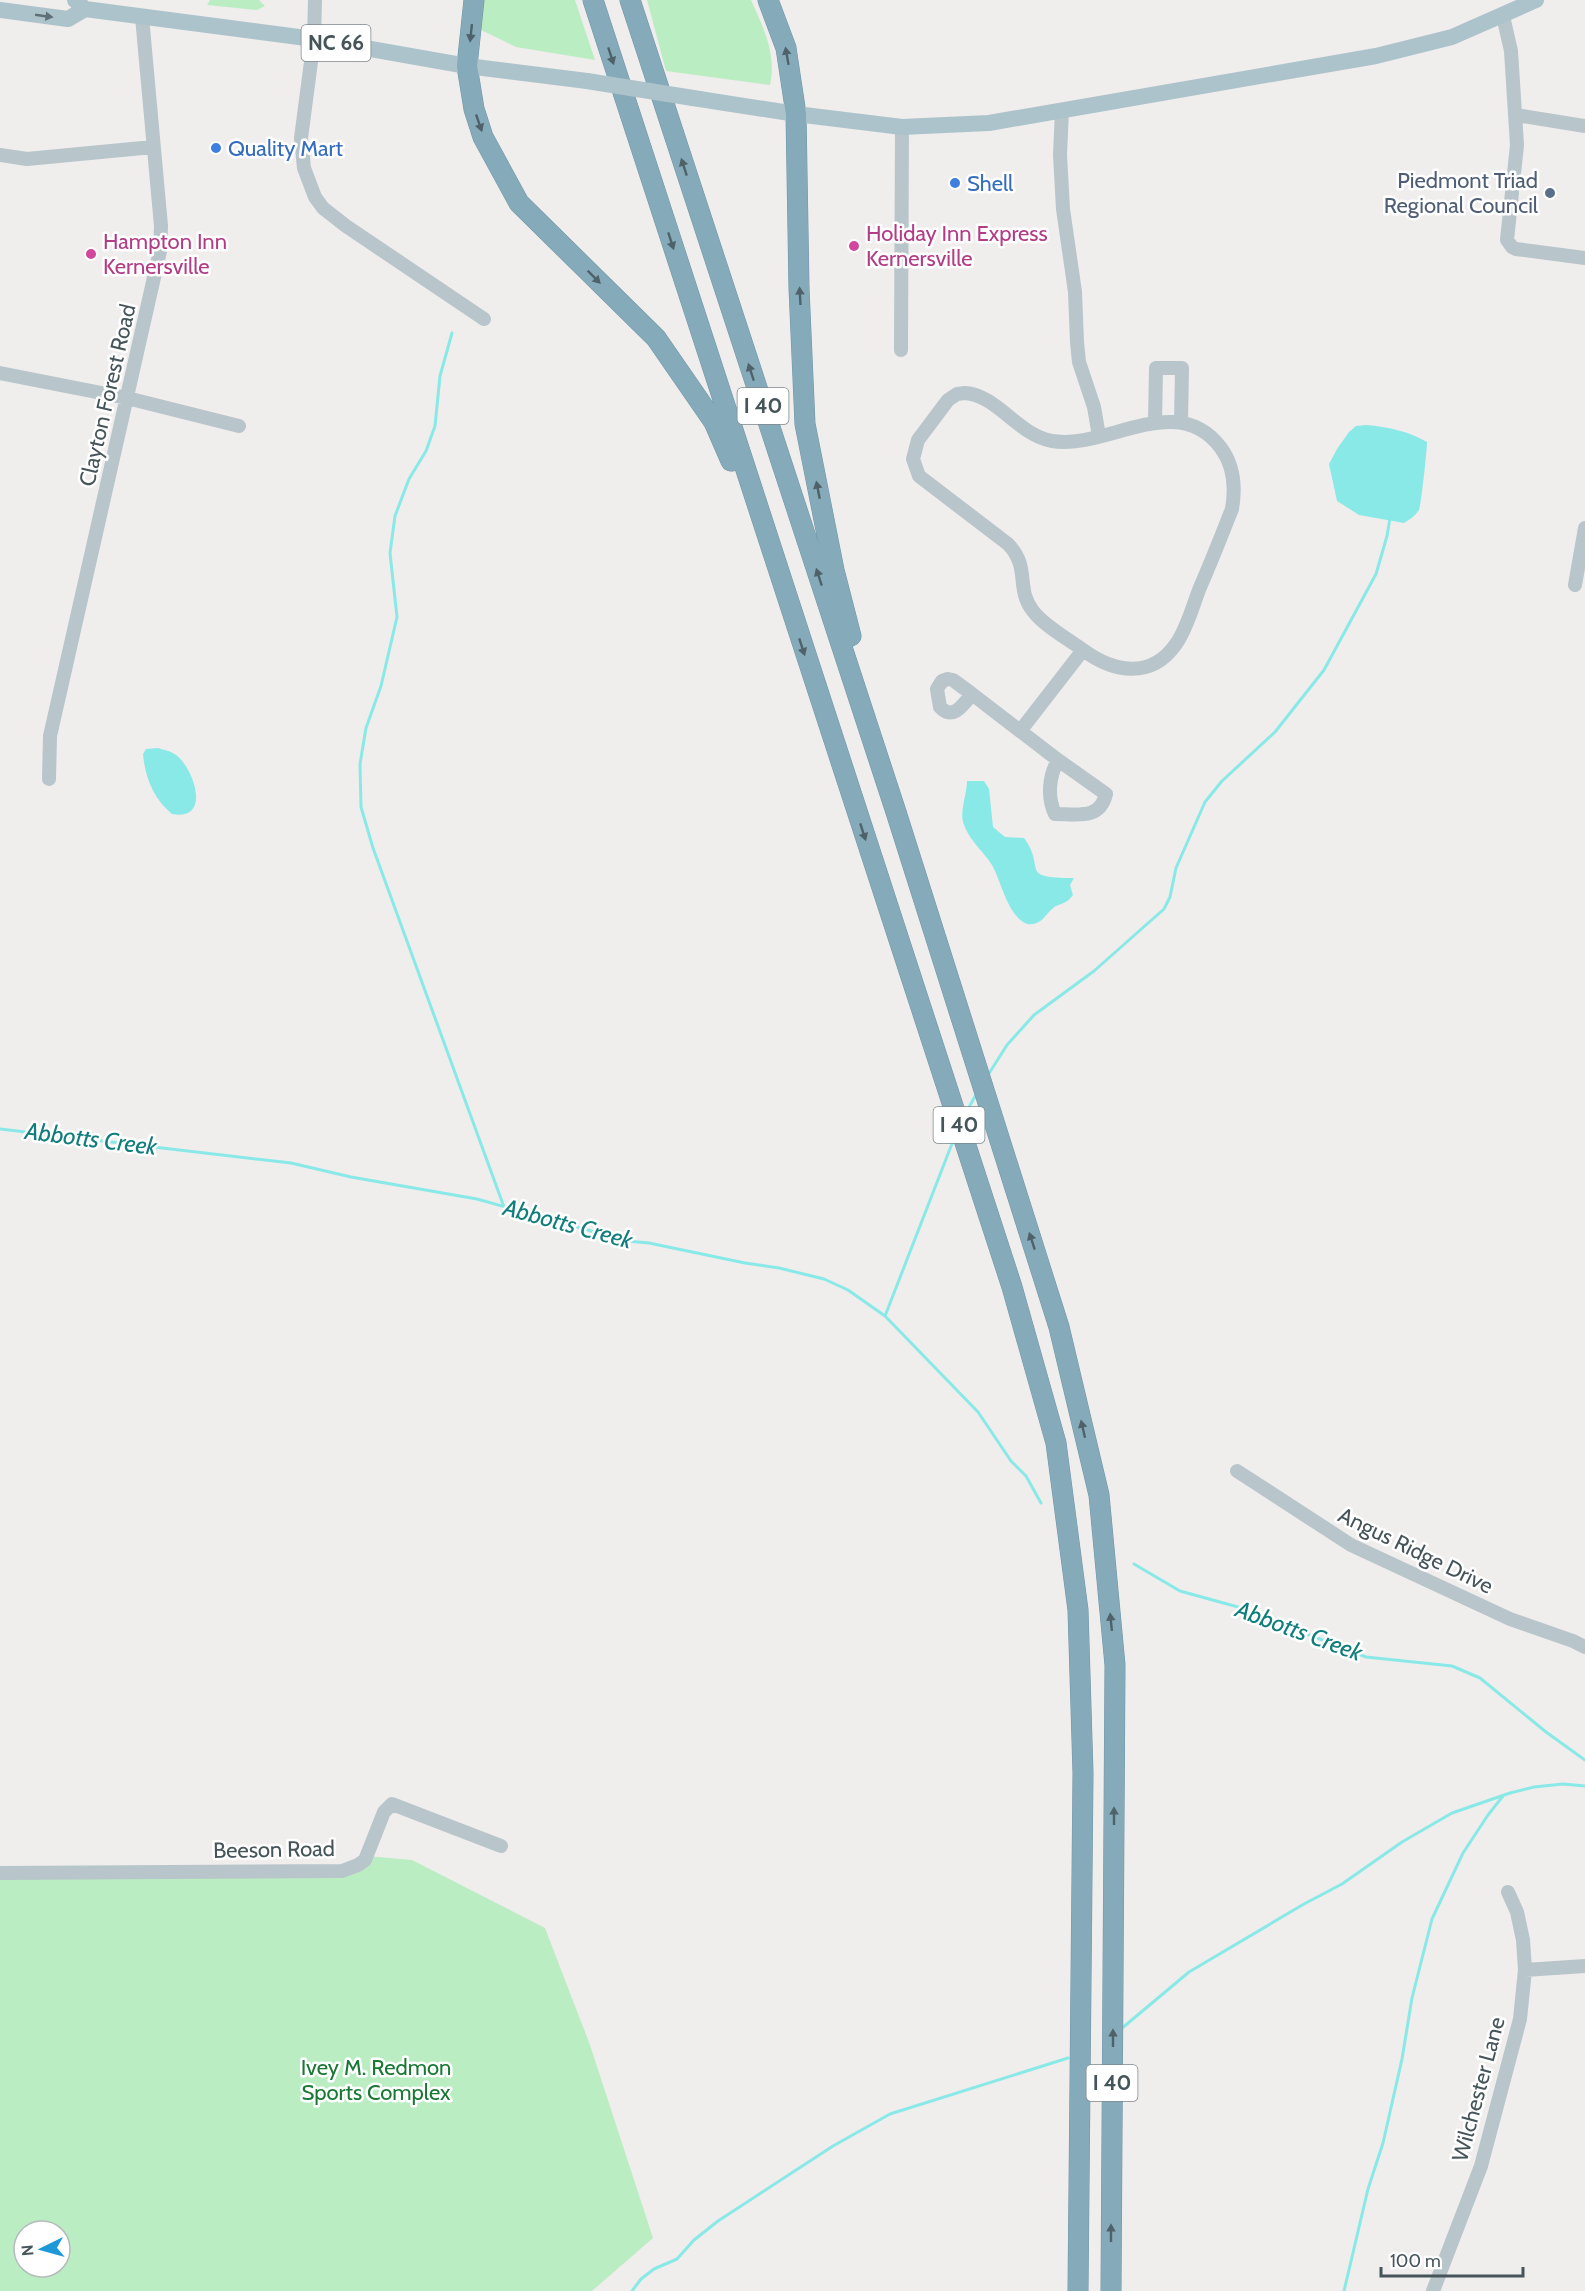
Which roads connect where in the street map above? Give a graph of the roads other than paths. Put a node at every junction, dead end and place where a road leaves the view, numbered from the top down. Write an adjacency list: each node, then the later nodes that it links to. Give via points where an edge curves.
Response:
1 (315, 0): 11 (street)
2 (474, 0): 12 (highway, one-way to 12)
3 (593, 0): 31 (highway, I 40, one-way to 31)
4 (630, 0): 37 (highway, I 40, one-way to 4)
5 (768, 0): 14 (highway, one-way to 5, via 786,48)
6 (1536, 0): 9 (main road, NC 66)
7 (80, 5): 8 (main road, NC 66, one-way to 7, via 68,20); 10 (main road, NC 66)
8 (0, 10)
9 (1503, 16): 13 (main road, NC 66, via 1452,37 1386,54); 15 (street, via 1511,51)
10 (142, 17): 11 (main road, NC 66); 18 (street, Clayton Forest Road)
11 (314, 39): 12 (main road, NC 66); 21 (street, via 301,138 304,168 315,197 346,226)
12 (467, 66): 14 (main road, NC 66, bridge); 31 (highway, one-way to 31, via 483,137 519,203 656,338 714,422)
13 (1062, 110): 17 (main road, NC 66, via 989,123); 28 (street, via 1063,208 1075,292 1079,362)
14 (796, 114): 17 (main road, NC 66); 37 (highway, one-way to 14, via 834,570 806,424)
15 (1516, 115): 16 (street); 20 (street, via 1509,244 1516,249)
16 (1585, 126)
17 (902, 127): 22 (street)
18 (153, 147): 19 (street, via 27,159); 24 (street, Clayton Forest Road, via 160,251)
19 (0, 155)
20 (1585, 258)
21 (484, 320)
22 (901, 350)
23 (0, 373): 24 (street)
24 (127, 398): 27 (street); 36 (street, Clayton Forest Road, via 50,736)
25 (1155, 422): 26 (street); 26 (street, via 1156,368 1182,368); 28 (street)
26 (1181, 423): 32 (street, via 1200,430 1219,446 1235,482 1232,508 1182,634 1167,654 1133,669 1109,666)
27 (239, 426)
28 (1099, 436): 32 (street, via 1077,441 1050,440 1025,430 980,396 965,393 948,400 918,440 913,459 922,480 1015,551 1032,610)
29 (1585, 528): 30 (street)
30 (1575, 585)
31 (794, 622): 45 (highway, I 40, one-way to 45, via 1012,1287 1056,1443 1078,1610 1083,1773)
32 (1083, 650): 34 (street)
33 (972, 694): 34 (street)
34 (1021, 730): 35 (street)
35 (1058, 760): 35 (street, via 1050,790 1055,814 1099,810 1106,794)
36 (49, 779)
37 (896, 812): 46 (highway, I 40, one-way to 37, via 1115,1665 1099,1495 1059,1327)
38 (1237, 1471): 39 (street, Angus Ridge Drive, via 1351,1545 1510,1619)
39 (1585, 1647)
40 (501, 1846): 41 (street, Beeson Road, via 392,1804 384,1812 365,1860 342,1871)
41 (0, 1873)
42 (1508, 1892): 44 (street, Wilchester Lane, via 1523,1940)
43 (1585, 1966): 44 (street)
44 (1525, 1970): 47 (street, Wilchester Lane, via 1520,2019 1480,2166)
45 (1078, 2291)
46 (1111, 2291)
47 (1433, 2291)

